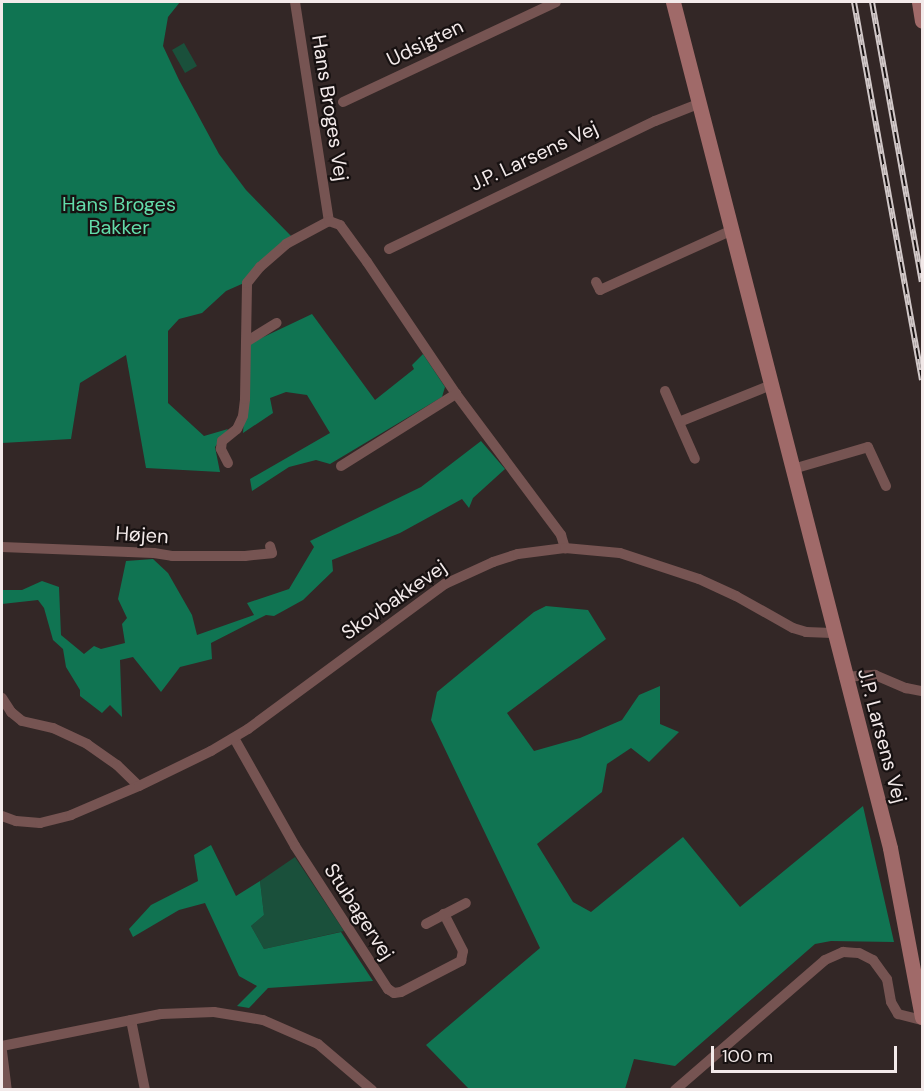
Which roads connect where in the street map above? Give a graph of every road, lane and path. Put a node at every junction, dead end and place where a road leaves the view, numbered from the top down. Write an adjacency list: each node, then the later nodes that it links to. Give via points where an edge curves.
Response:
1 (295, 2): 8 (street, Hans Broges Vej)
2 (556, 2): 6 (street, Udsigten)
3 (673, 2): 7 (street, J.P. Larsens Vej)
4 (919, 2): 5 (street)
5 (922, 21)
6 (343, 102)
7 (698, 104): 9 (street, J.P. Larsens Vej); 10 (street, J.P. Larsens Vej)
8 (329, 221): 13 (street, via 286,244 247,283); 16 (street, via 340,225)
9 (732, 230): 11 (street, via 600,290); 14 (street, J.P. Larsens Vej)
10 (389, 249)
11 (596, 282)
12 (276, 323): 13 (street)
13 (246, 342): 19 (street, via 243,416 237,429 222,441 221,449)
14 (771, 385): 17 (street); 21 (street, J.P. Larsens Vej)
15 (665, 391): 17 (street)
16 (456, 394): 20 (street); 25 (street, via 561,535)
17 (678, 422): 18 (street)
18 (695, 459)
19 (228, 463)
20 (341, 466)
21 (793, 469): 22 (street, via 868,447); 26 (street, J.P. Larsens Vej)
22 (886, 486)
23 (270, 546): 24 (street, Højen, via 272,553 234,556)
24 (2, 547)
25 (565, 548): 26 (street, Skovbakkevej, via 610,551 646,560 736,596 793,628); 30 (street, Skovbakkevej, via 518,554 444,584)
26 (832, 633): 27 (street, J.P. Larsens Vej)
27 (844, 677): 28 (street, via 875,675); 36 (street, J.P. Larsens Vej, via 890,848)
28 (922, 691)
29 (2, 698): 31 (street, via 22,721 53,728 87,744)
30 (234, 738): 31 (street, Skovbakkevej); 34 (street, Stubagervej, via 295,846 388,989 401,992 461,961 462,951)
31 (139, 786): 32 (street, Skovbakkevej, via 71,815 40,823)
32 (2, 816)
33 (466, 903): 34 (street)
34 (444, 914): 35 (street)
35 (426, 924)
36 (922, 1018): 43 (street, J.P. Larsens Vej, via 898,1014 891,1002 887,979 873,960 859,953 843,952 825,960)
37 (131, 1020): 38 (street); 41 (street); 42 (street, via 190,1012 263,1020 318,1044)
38 (2, 1046)
39 (2, 1050): 40 (street)
40 (8, 1089)
41 (145, 1089)
42 (372, 1089)
43 (675, 1089)

